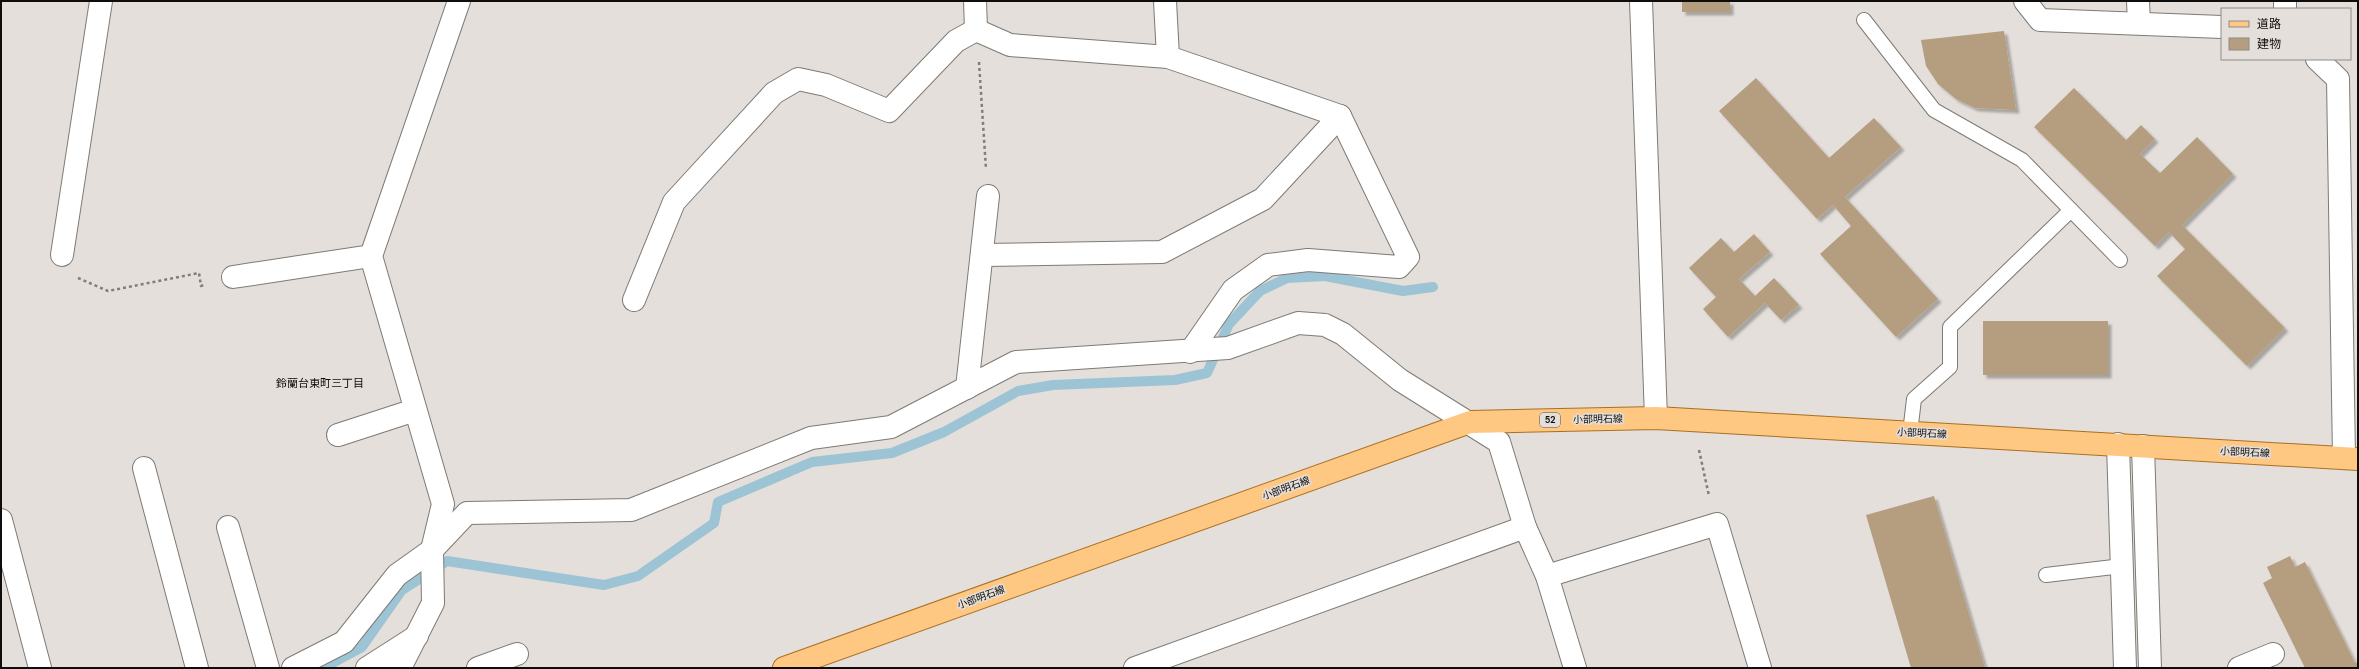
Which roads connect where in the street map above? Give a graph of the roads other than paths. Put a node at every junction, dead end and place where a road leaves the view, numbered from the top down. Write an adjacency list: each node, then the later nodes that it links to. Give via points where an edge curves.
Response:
1 (102, 1): 17 (street)
2 (459, 1): 19 (street)
3 (975, 1): 11 (street)
4 (1165, 1): 12 (street)
5 (1641, 1): 26 (street)
6 (2025, 1): 9 (street, via 2040,20)
7 (2138, 1): 9 (street)
8 (1864, 20): 16 (lane, via 1934,110 2022,160)
9 (2139, 23): 10 (street)
10 (2221, 27)
11 (976, 30): 12 (street, via 1010,45); 22 (street, via 956,41 889,111 826,85 798,79 774,93 674,202)
12 (1168, 58): 14 (street)
13 (2318, 60): 32 (street, via 2338,79)
14 (1340, 116): 18 (street, via 1262,199 1162,252); 23 (street, via 1408,257 1399,267 1308,260 1268,265 1233,290)
15 (988, 196): 18 (street)
16 (2071, 210): 20 (lane); 28 (lane, via 1950,327 1950,367 1914,399)
17 (62, 255)
18 (982, 255): 24 (street)
19 (370, 256): 21 (street); 25 (street)
20 (2120, 260)
21 (233, 277)
22 (634, 300)
23 (1209, 350): 24 (street, via 1016,362); 27 (street, via 1298,322 1325,325 1343,334 1400,380)
24 (967, 388): 37 (street, via 891,427 811,438 631,510 466,513)
25 (415, 410): 29 (street); 37 (street, via 442,504)
26 (1656, 418): 27 (main road, 小部明石線 / 52); 28 (main road, 小部明石線 / 52)
27 (1470, 422): 36 (street, via 1499,442); 51 (main road, 小部明石線 / 52)
28 (1910, 433): 30 (main road, 小部明石線 / 52)
29 (338, 436)
30 (2118, 444): 31 (main road, 小部明石線 / 52); 38 (street)
31 (2144, 446): 32 (main road, 小部明石線 / 52); 56 (street)
32 (2351, 458)
33 (144, 468): 45 (street)
34 (1, 520): 44 (street)
35 (228, 527): 46 (street)
36 (1525, 527): 40 (street); 52 (street)
37 (432, 550): 41 (street, via 433,603); 47 (street, via 397,575 344,642)
38 (2122, 566): 39 (lane); 55 (street)
39 (2046, 575)
40 (1547, 576): 53 (street); 54 (street, via 1717,524)
41 (417, 636): 48 (street); 49 (street)
42 (517, 654): 50 (street)
43 (2273, 654): 57 (street)
44 (40, 668)
45 (197, 668)
46 (268, 668)
47 (293, 668)
48 (367, 668)
49 (400, 668)
50 (478, 668)
51 (784, 668)
52 (1135, 668)
53 (1575, 668)
54 (1760, 668)
55 (2125, 668)
56 (2150, 668)
57 (2239, 668)

